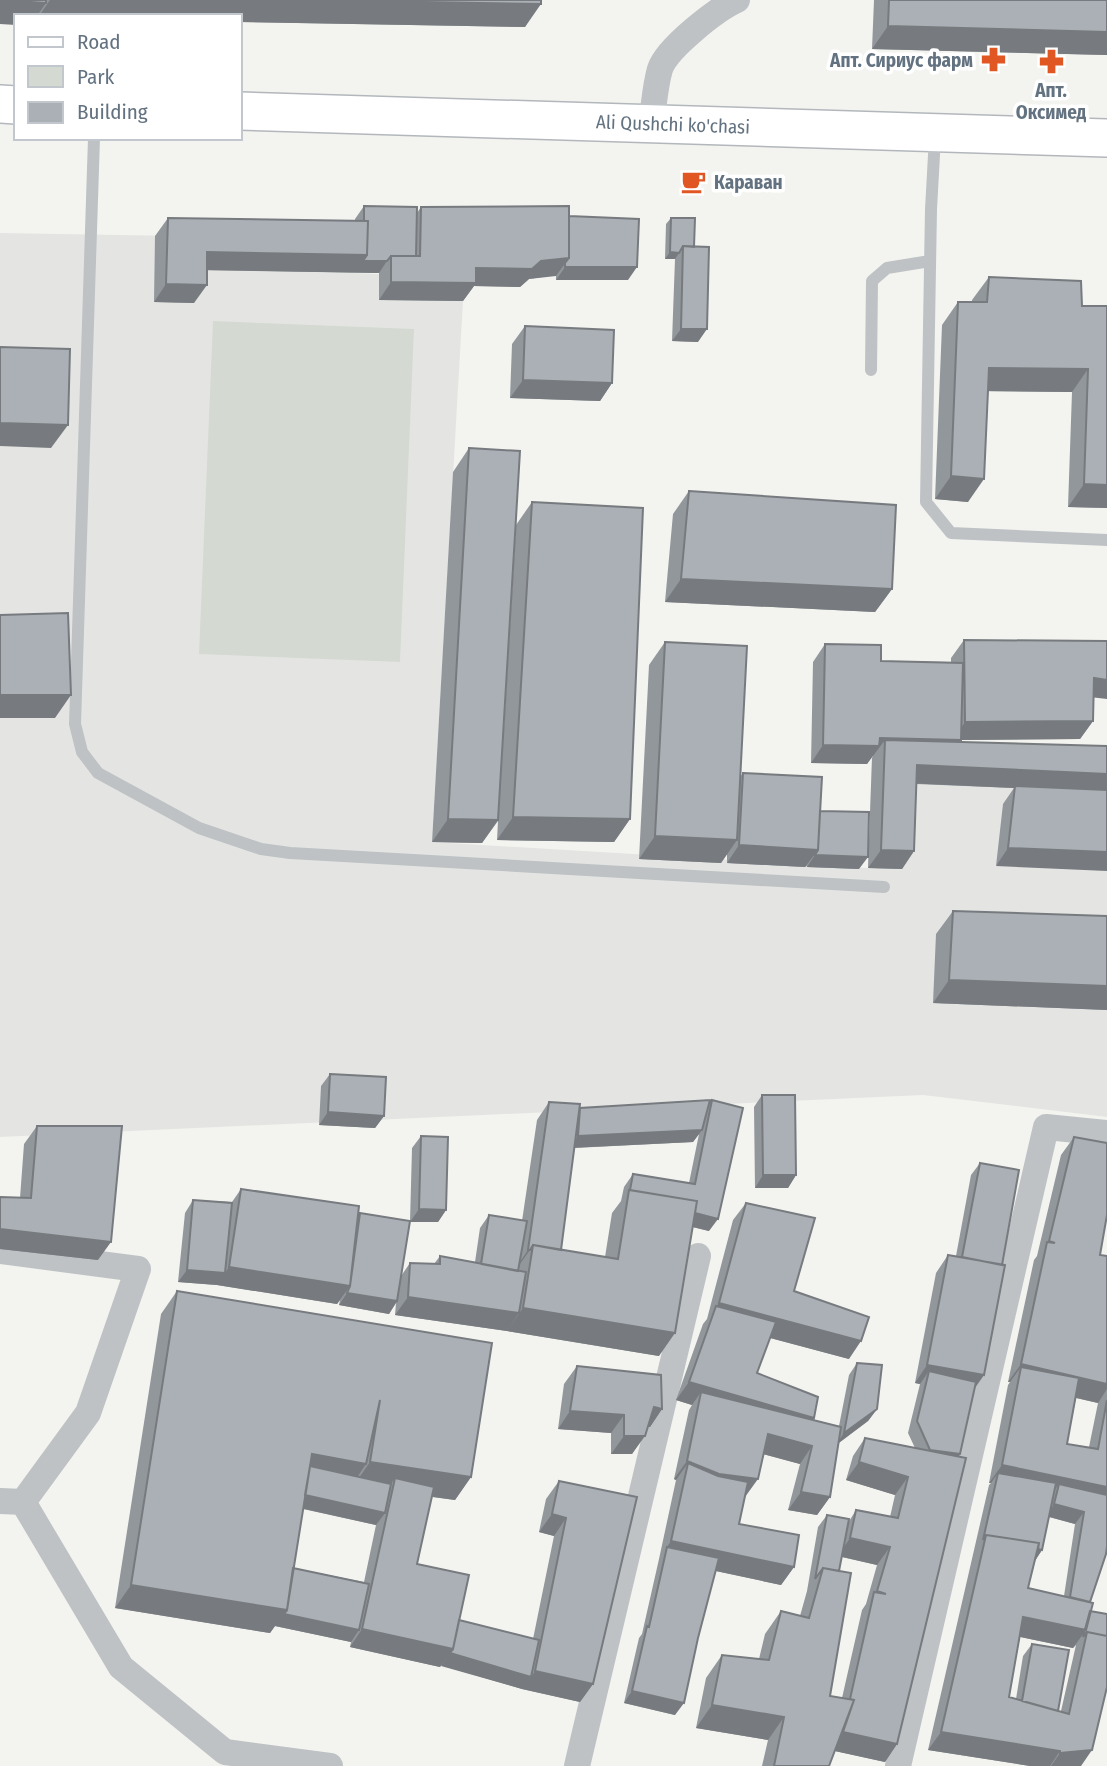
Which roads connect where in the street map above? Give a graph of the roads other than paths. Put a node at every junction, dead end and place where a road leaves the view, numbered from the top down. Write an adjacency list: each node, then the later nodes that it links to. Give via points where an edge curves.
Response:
1 (737, 0): 3 (street, via 721,7 661,66)
2 (242, 111): 3 (main road, Ali Qushchi ko'chasi)
3 (651, 124): 4 (main road, Ali Qushchi ko'chasi)
4 (936, 133): 5 (main road, Ali Qushchi ko'chasi); 7 (lane)
5 (1107, 138)
6 (94, 140): 10 (lane, via 75,724 82,752 98,773 199,828 261,849)
7 (930, 261): 8 (lane, via 887,268 872,281); 9 (lane, via 926,502 951,533)
8 (871, 370)
9 (1107, 540)
10 (884, 887)
11 (1107, 1133): 18 (street, via 1046,1127)
12 (0, 1251): 14 (street, via 138,1269 88,1413)
13 (698, 1256): 17 (street)
14 (12, 1501): 15 (street, via 121,1667)
15 (219, 1759): 16 (street)
16 (330, 1766)
17 (577, 1766)
18 (898, 1766)

